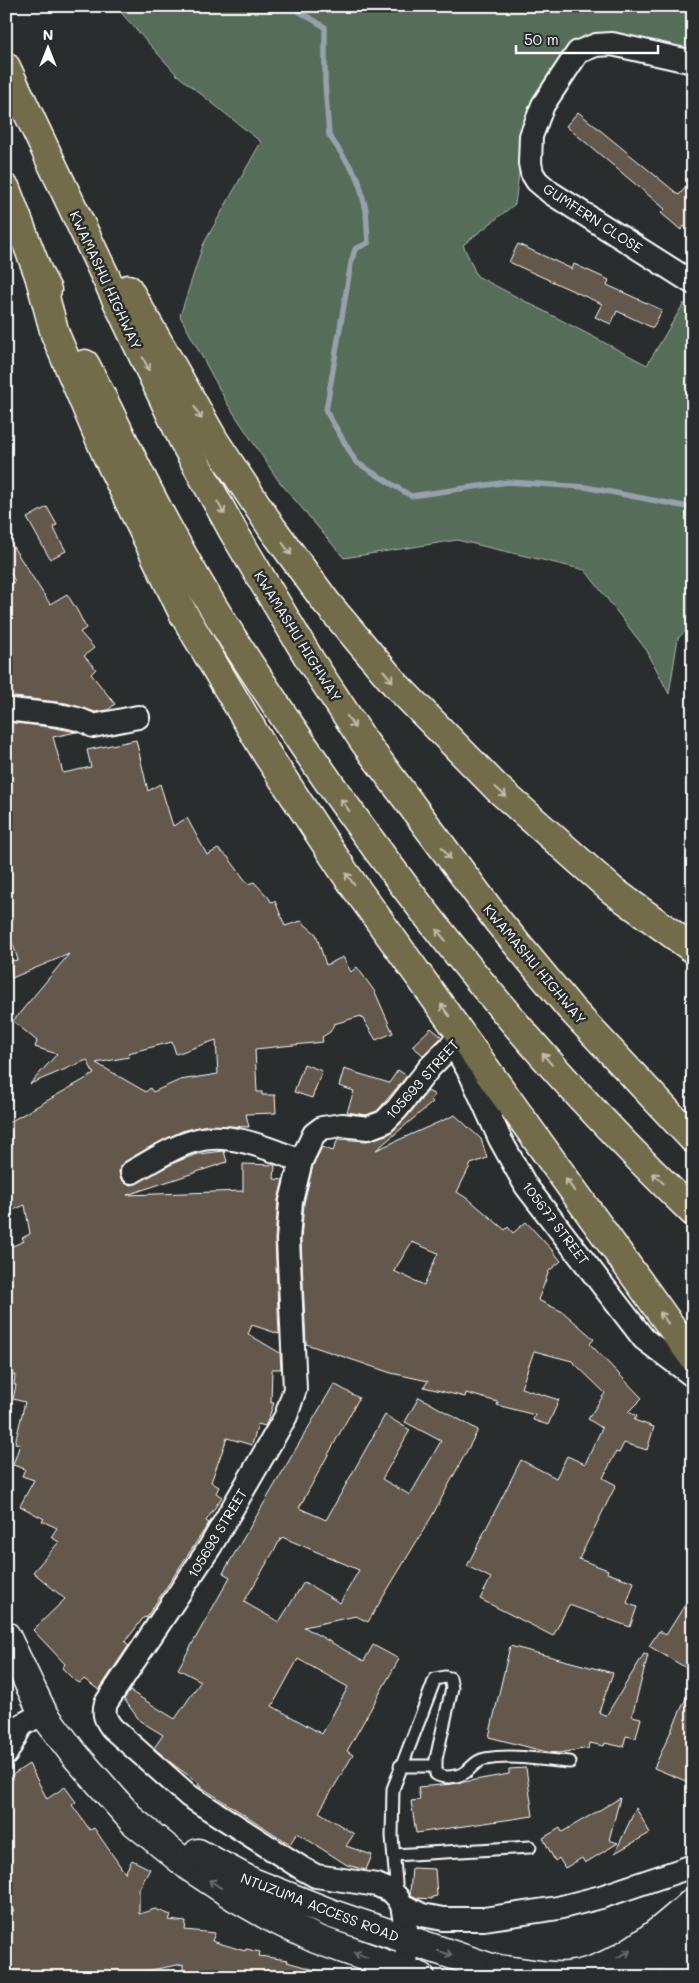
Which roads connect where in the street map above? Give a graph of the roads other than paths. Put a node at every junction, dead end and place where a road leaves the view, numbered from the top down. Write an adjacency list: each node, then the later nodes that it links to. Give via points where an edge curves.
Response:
1 (693, 62): 6 (street, GUMFERN CLOSE, via 612,44 596,45 578,52 537,116 529,146 532,173 537,182)
2 (6, 66): 3 (main road, KWAMASHU HIGHWAY)
3 (35, 127): 9 (main road, one-way to 9, via 214,440 326,602 396,685 497,788 612,890); 11 (main road, KWAMASHU HIGHWAY, one-way to 11, via 184,442 310,660 370,750 497,920 570,1008)
4 (6, 189): 5 (main road)
5 (39, 275): 10 (main road, one-way to 5, via 268,756 183,613 76,386 49,317); 14 (main road, one-way to 5, via 638,1159 562,1077 436,928 364,834 258,677 176,544)
6 (693, 283)
7 (6, 709): 8 (street, via 73,718 93,726)
8 (138, 717)
9 (693, 949)
10 (458, 1039): 12 (street, 105693 STREET, via 384,1122 368,1128 342,1125 322,1128 314,1134); 15 (main road, one-way to 10); 16 (street, 105677 STREET, via 500,1139 526,1186 644,1339)
11 (693, 1139)
12 (301, 1161): 13 (street, via 238,1141 207,1138 180,1146); 27 (street, 105693 STREET, via 291,1201 288,1240 295,1389 290,1406 210,1547 106,1703 104,1716 112,1728 189,1796 295,1865 316,1876 385,1887)
13 (132, 1172)
14 (693, 1212)
15 (693, 1357)
16 (693, 1376)
17 (6, 1636): 18 (street, NTUZUMA ACCESS ROAD)
18 (24, 1724): 19 (street); 23 (street, NTUZUMA ACCESS ROAD, via 74,1754)
19 (6, 1754)
20 (570, 1762): 22 (lane, via 485,1759 464,1773 445,1778 436,1774)
21 (400, 1766): 22 (lane); 22 (lane, via 432,1684 435,1679 445,1676 450,1678 452,1688); 25 (lane, via 391,1802)
22 (435, 1766)
23 (110, 1793): 29 (street, NTUZUMA ACCESS ROAD, via 161,1830 252,1882); 32 (street, NTUZUMA ACCESS ROAD, one-way to 23, via 316,1939 234,1896 191,1868 133,1821)
24 (530, 1847): 25 (lane)
25 (394, 1855): 27 (lane)
26 (693, 1866): 27 (street, via 592,1899 502,1917 422,1915)
27 (399, 1901): 29 (street)
28 (693, 1903): 31 (street, NTUZUMA ACCESS ROAD, one-way to 28, via 581,1974 643,1944); 33 (street)
29 (408, 1941): 31 (street, NTUZUMA ACCESS ROAD, one-way to 31); 32 (street)
30 (693, 1948): 34 (street)
31 (505, 1973)
32 (411, 1975)
33 (639, 1977)
34 (672, 1977)

